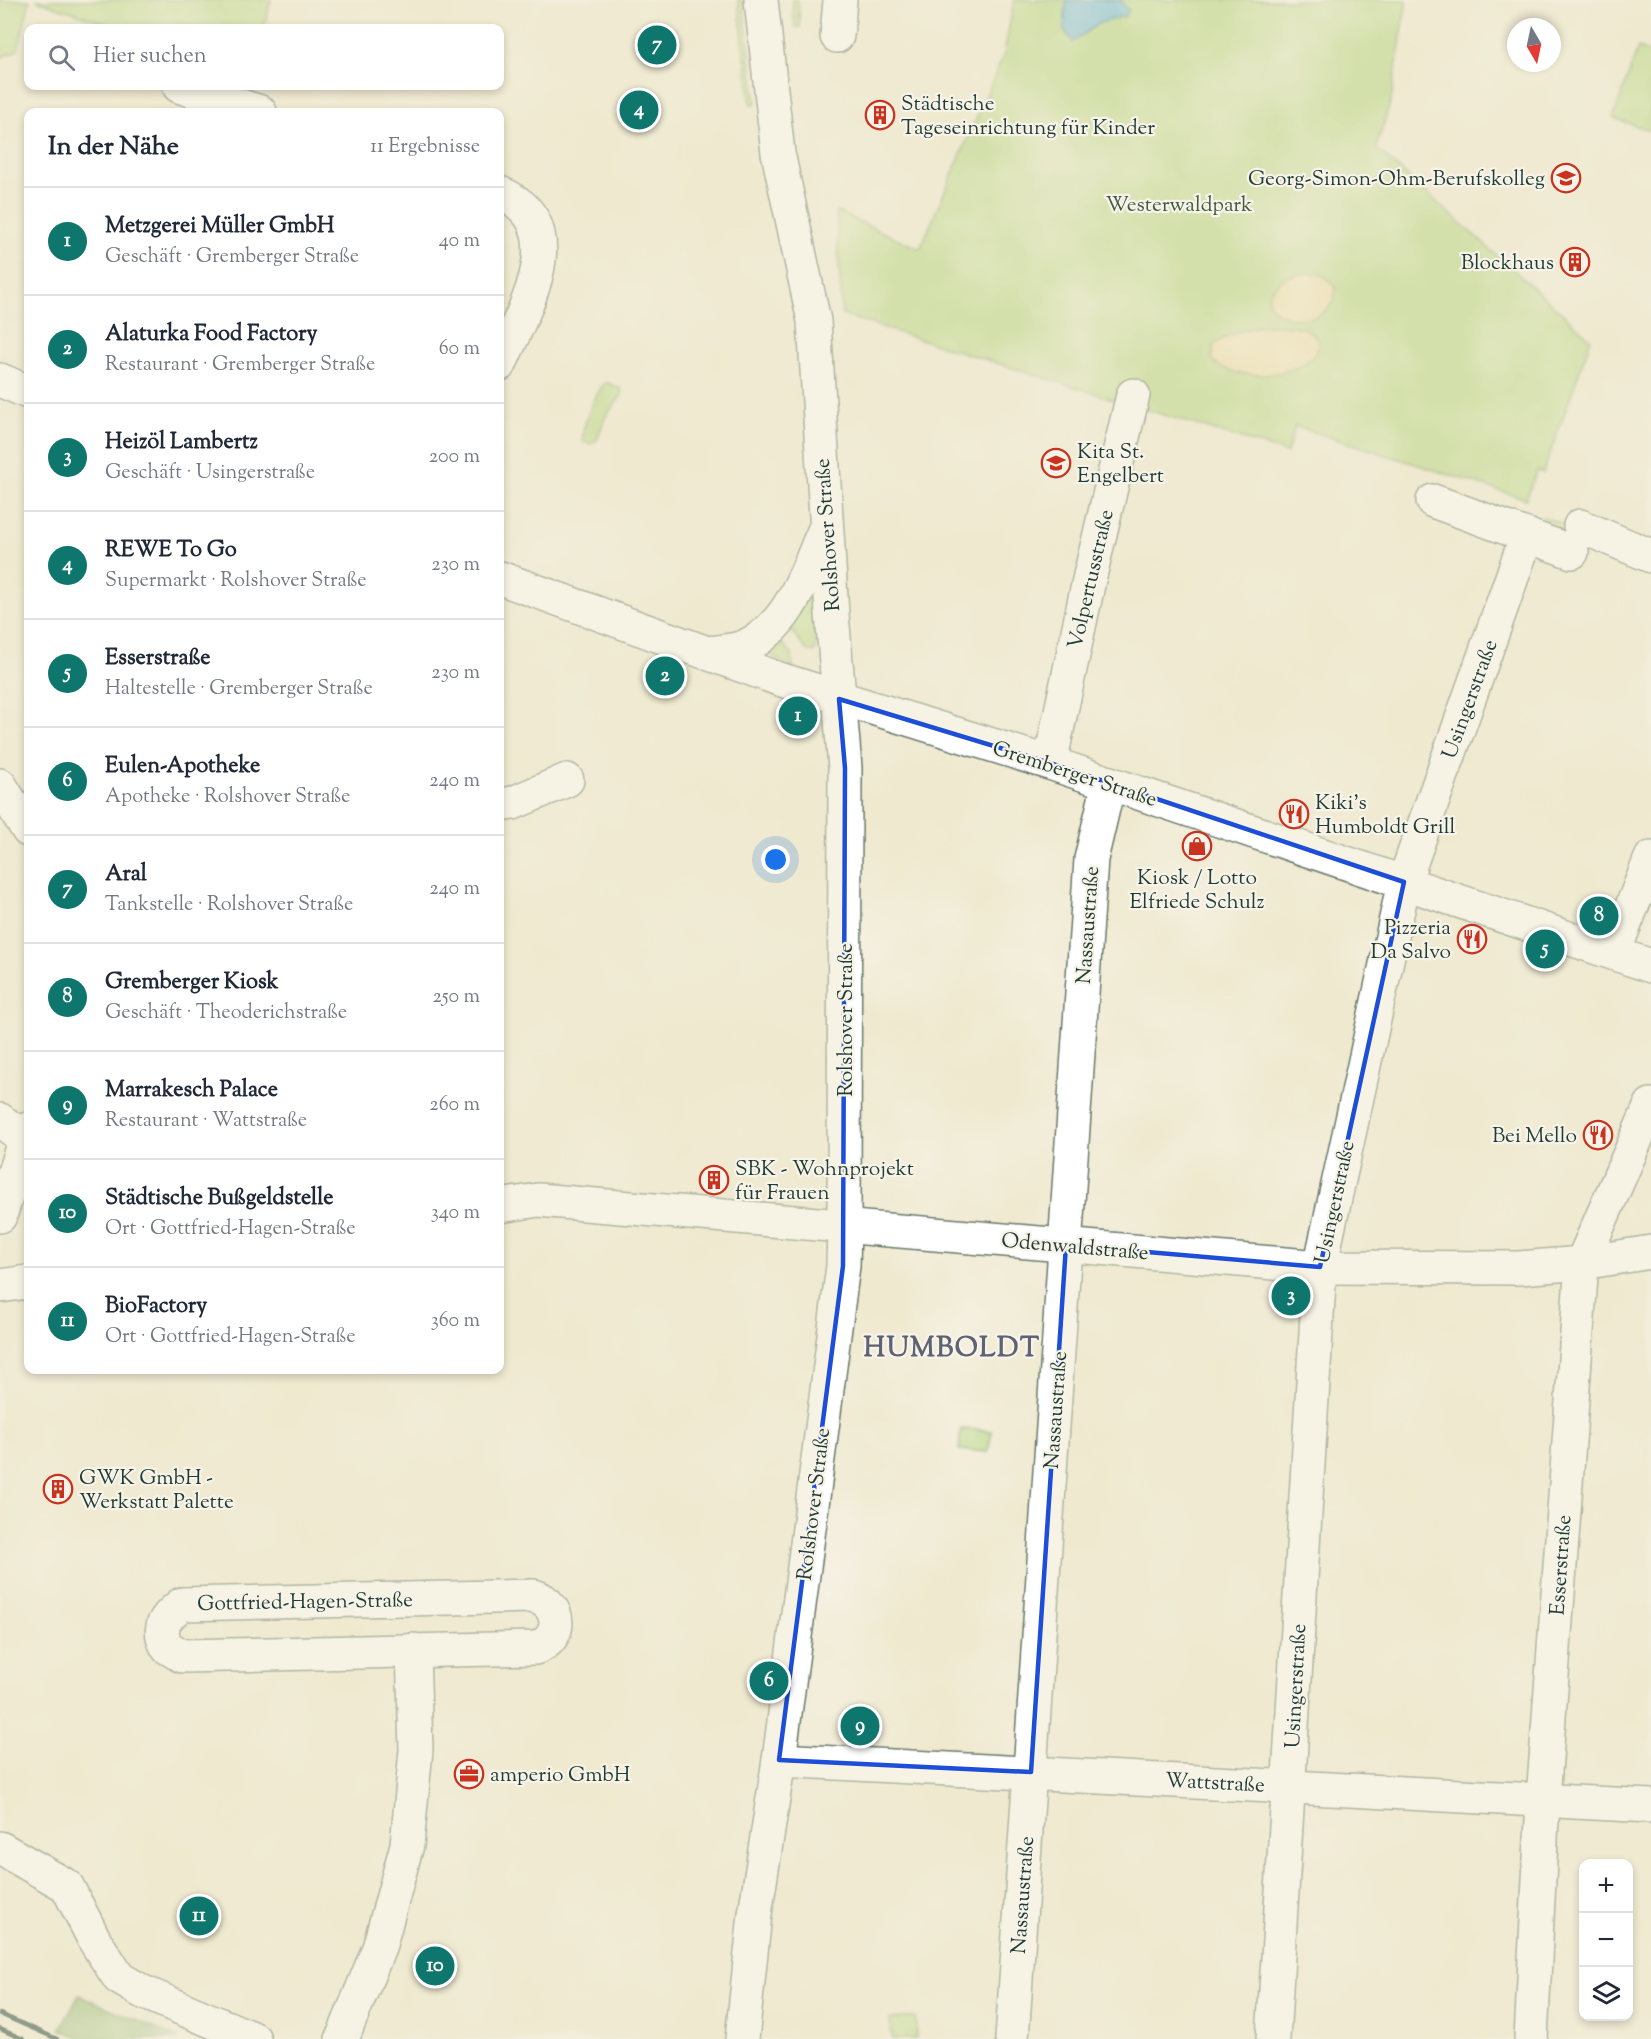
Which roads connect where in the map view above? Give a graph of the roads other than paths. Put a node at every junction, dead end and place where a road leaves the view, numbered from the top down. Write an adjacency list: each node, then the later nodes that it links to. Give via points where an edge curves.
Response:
1 (761, 0): 12 (street, Rolshover Straße, via 778,153 814,321)
2 (840, 0): 3 (street)
3 (837, 36)
4 (191, 90): 5 (street)
5 (248, 108)
6 (504, 195): 7 (street, via 530,214 540,241 539,273)
7 (504, 355)
8 (0, 380): 9 (street)
9 (24, 390)
10 (1135, 396): 18 (street, Volpertusstraße, via 1089,580)
11 (1433, 501): 13 (street)
12 (826, 524): 16 (street, via 789,606 773,626 743,647); 17 (street, Rolshover Straße)
13 (1527, 535): 14 (street, via 1576,539); 25 (street, Usingerstraße)
14 (1651, 556)
15 (504, 579): 16 (street, Gremberger Straße)
16 (708, 653): 17 (street, Gremberger Straße)
17 (839, 699): 18 (street, Gremberger Straße); 32 (street, Rolshover Straße, via 845,768)
18 (1050, 763): 20 (street, Gremberger Straße)
19 (567, 780): 22 (street)
20 (1109, 783): 25 (street, Gremberger Straße); 33 (street, Nassaustraße, via 1091,859)
21 (0, 785): 23 (street)
22 (504, 804)
23 (24, 824)
24 (1651, 858): 26 (street)
25 (1404, 882): 26 (street, Gremberger Straße); 36 (street, Usingerstraße)
26 (1614, 952): 27 (street, Gremberger Straße)
27 (1651, 966)
28 (1651, 1105): 35 (street, Esserstraße)
29 (18, 1129): 31 (street)
30 (504, 1205): 32 (street, Odenwaldstraße, via 538,1200)
31 (0, 1216)
32 (844, 1227): 33 (street, Odenwaldstraße); 40 (street, Rolshover Straße, via 843,1266)
33 (1066, 1245): 36 (street, Odenwaldstraße); 41 (street, Nassaustraße)
34 (1651, 1252): 35 (street, Odenwaldstraße)
35 (1581, 1263): 36 (street, Odenwaldstraße, via 1519,1268); 43 (street, Esserstraße)
36 (1320, 1267): 42 (street, Usingerstraße)
37 (24, 1283): 38 (street)
38 (0, 1286)
39 (413, 1650): 39 (street, Gottfried-Hagen-Straße, via 535,1648 550,1640 557,1618 549,1603 534,1596 182,1604 166,1617 161,1631 167,1647 182,1656); 47 (street, via 416,1750 407,1845 378,1948)
40 (779, 1760): 41 (street, Wattstraße); 48 (street, Rolshover Straße, via 755,1914)
41 (1031, 1772): 42 (street, Wattstraße); 49 (street, Nassaustraße)
42 (1289, 1786): 43 (street, Wattstraße); 50 (street, Usingerstraße)
43 (1543, 1800): 44 (street, Wattstraße); 51 (street, Esserstraße)
44 (1651, 1806)
45 (0, 1848): 46 (street, via 67,1886 94,1941 119,1978)
46 (254, 2039)
47 (342, 2039)
48 (742, 2039)
49 (1012, 2039)
50 (1273, 2039)
51 (1531, 2039)

